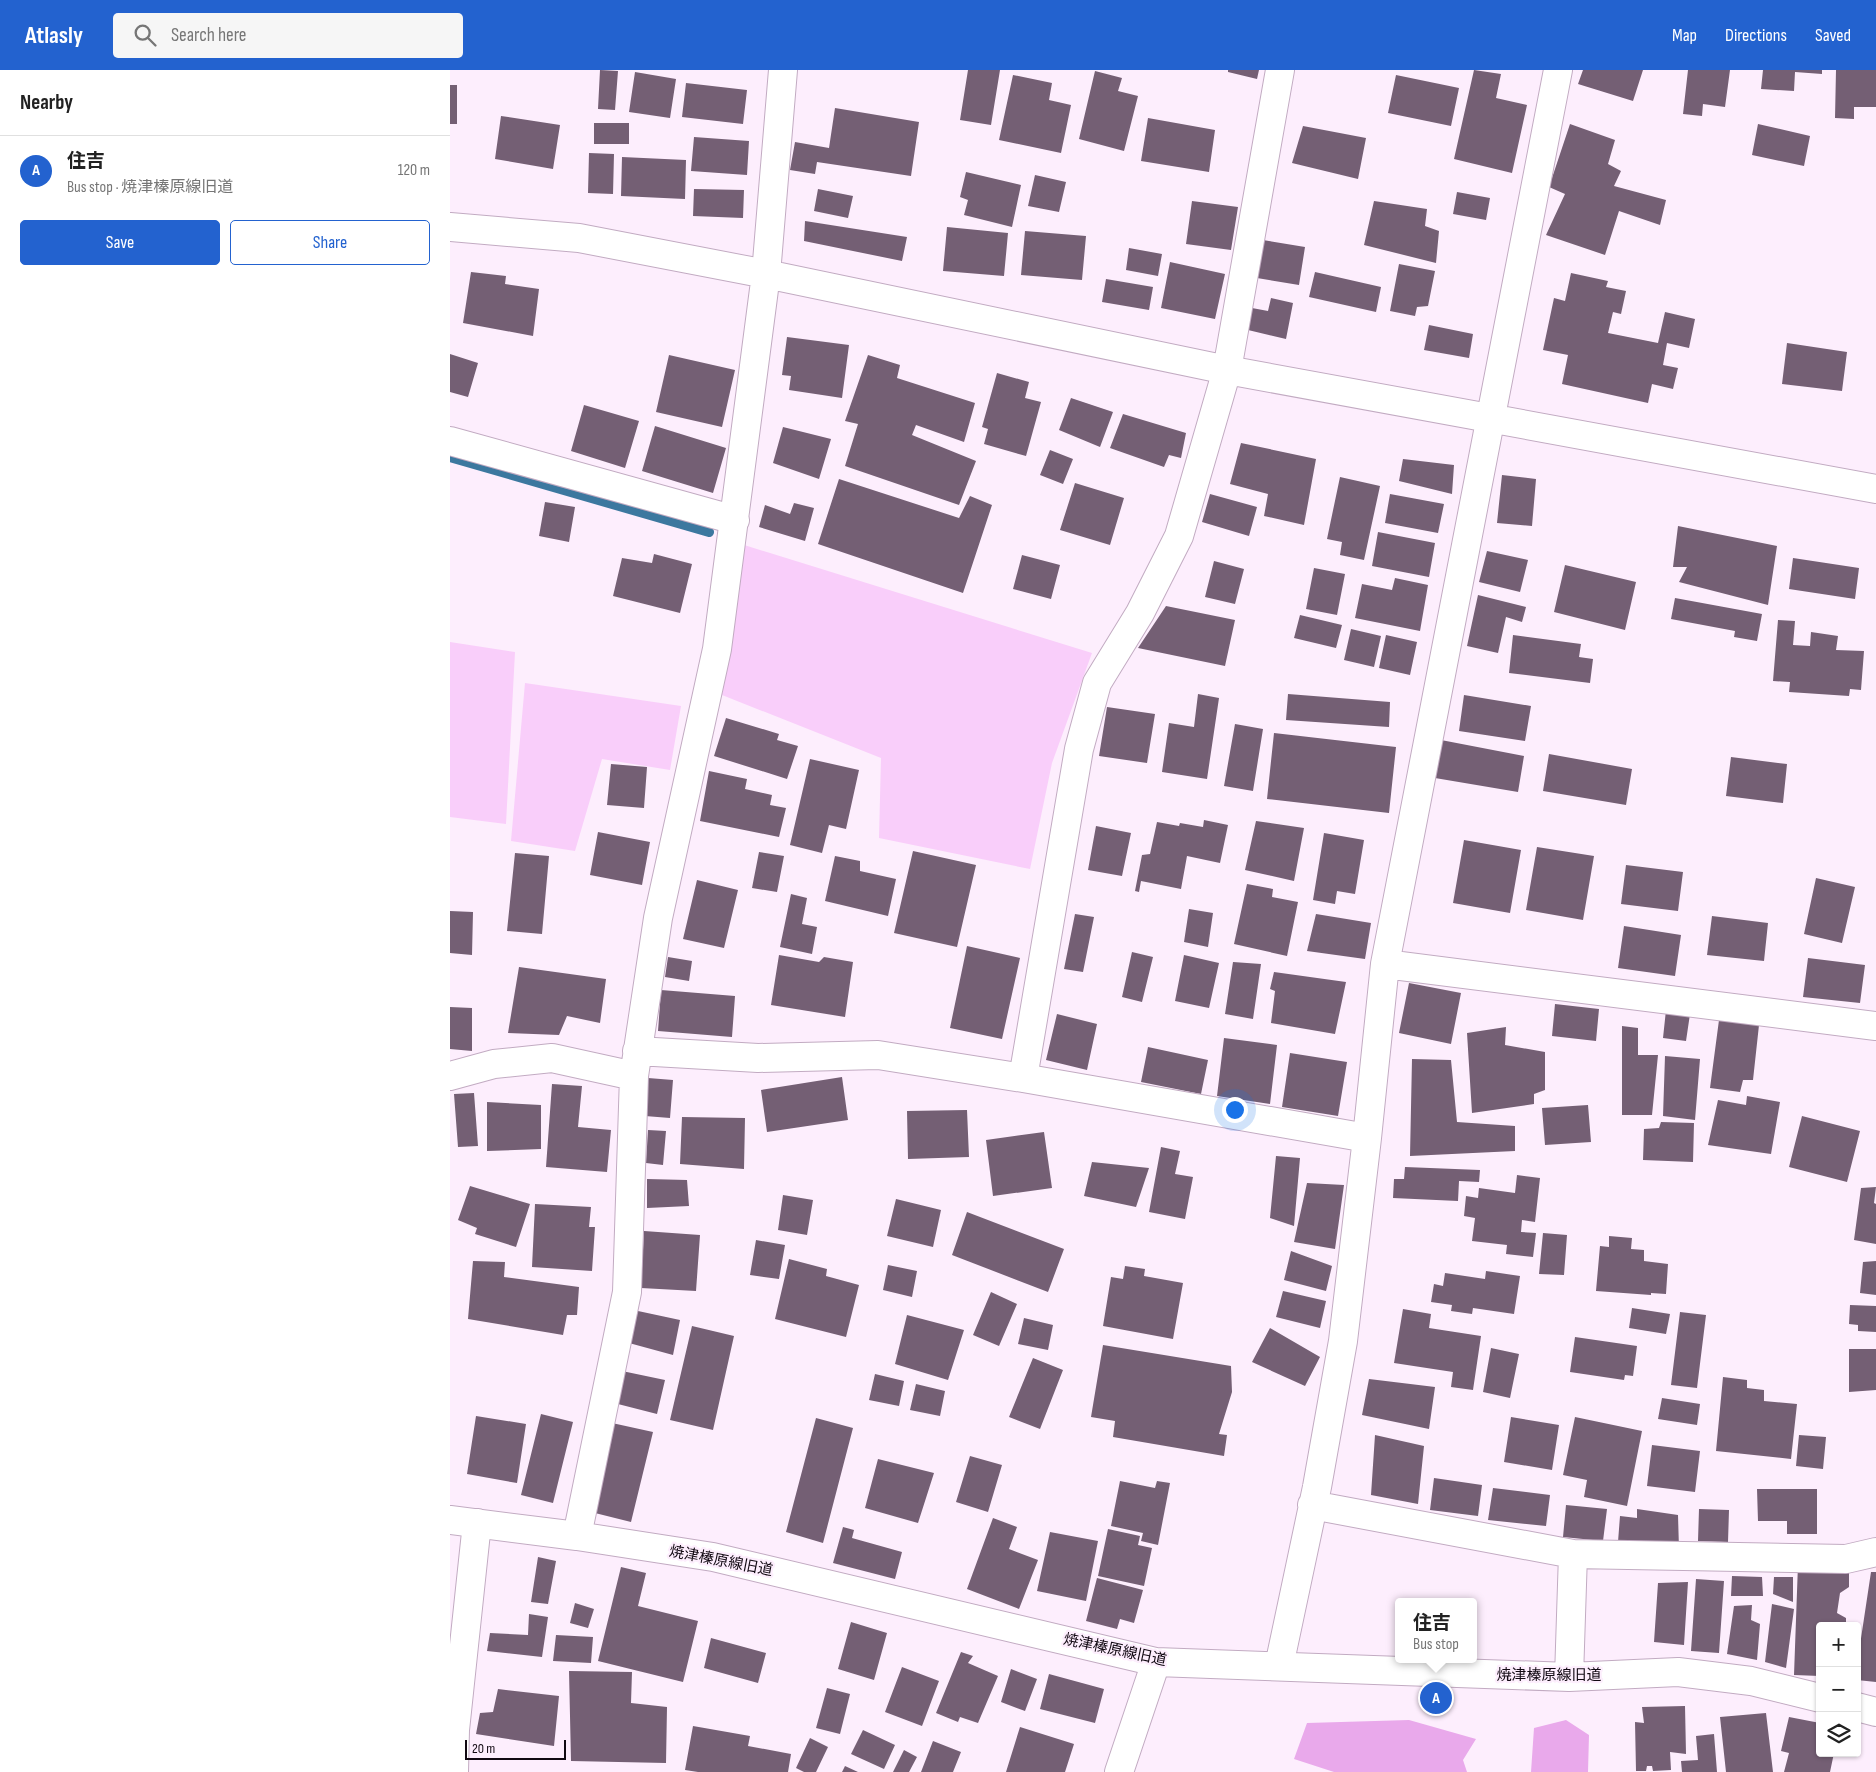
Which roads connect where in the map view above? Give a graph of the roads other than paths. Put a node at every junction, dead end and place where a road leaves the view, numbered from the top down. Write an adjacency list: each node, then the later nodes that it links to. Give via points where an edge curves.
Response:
1 (783, 70): 5 (street)
2 (1280, 70): 6 (street)
3 (1558, 70): 7 (street)
4 (450, 227): 5 (street, via 579,238)
5 (766, 274): 6 (street); 10 (street)
6 (1227, 370): 7 (street); 15 (street, via 1179,536 1140,613 1097,683 1079,749)
7 (1490, 417): 9 (street); 11 (street)
8 (450, 440): 10 (street)
9 (1876, 488)
10 (735, 520): 13 (street, via 718,649 658,918)
11 (1385, 964): 12 (street); 16 (street)
12 (1876, 1026)
13 (635, 1064): 14 (street, via 552,1058 494,1064); 15 (street, via 878,1055); 20 (street, via 628,1292)
14 (450, 1076)
15 (1023, 1078): 16 (street)
16 (1367, 1138): 17 (street, via 1343,1341)
17 (1312, 1505): 22 (street); 24 (street)
18 (450, 1520): 19 (street, 焼津榛原線旧道)
19 (477, 1523): 20 (street, 焼津榛原線旧道); 29 (street)
20 (577, 1536): 23 (street, 焼津榛原線旧道, via 713,1557)
21 (1876, 1552): 22 (street, via 1846,1558)
22 (1573, 1554): 25 (street)
23 (1156, 1662): 24 (street, 焼津榛原線旧道); 31 (street)
24 (1279, 1666): 25 (street, 焼津榛原線旧道)
25 (1569, 1677): 26 (street, 焼津榛原線旧道, via 1678,1672 1751,1681)
26 (1816, 1697)
27 (1861, 1708): 28 (street)
28 (1876, 1712)
29 (453, 1729): 30 (street)
30 (454, 1772)
31 (1119, 1772)

